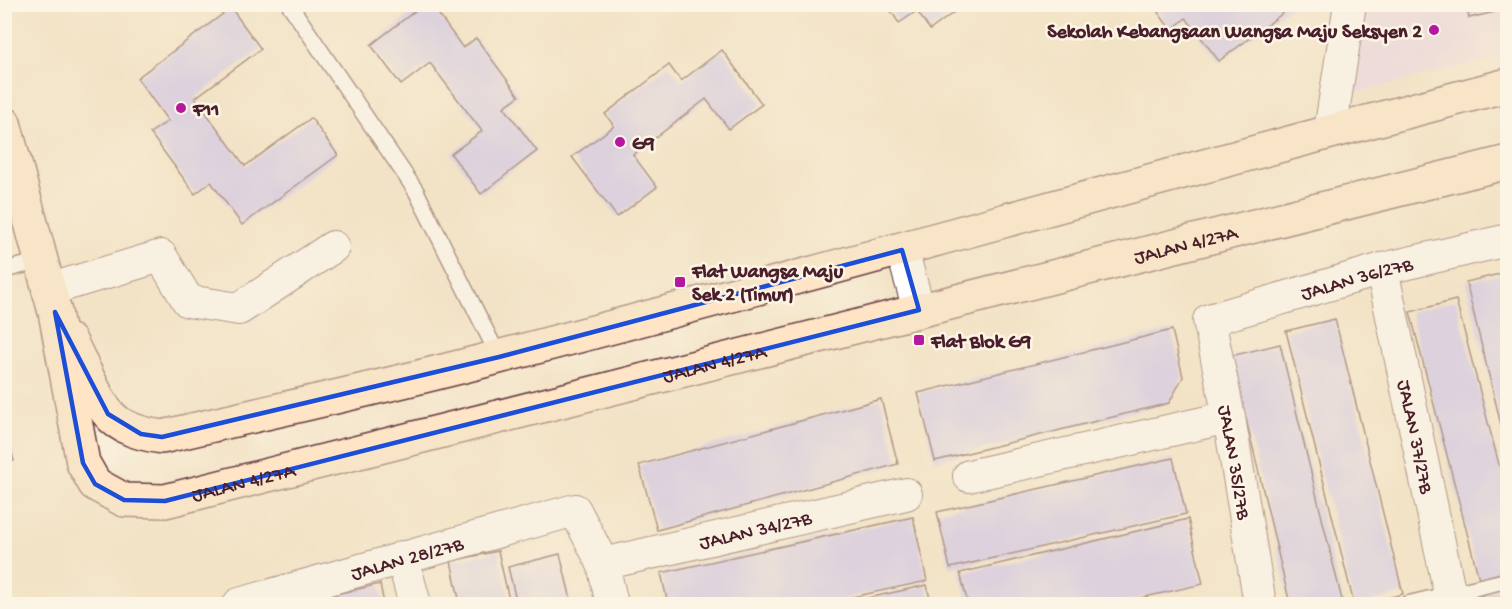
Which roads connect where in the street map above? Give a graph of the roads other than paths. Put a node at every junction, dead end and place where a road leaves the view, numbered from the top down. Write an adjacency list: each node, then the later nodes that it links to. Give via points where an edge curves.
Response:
1 (290, 4): 15 (lane, via 416,192)
2 (1350, 4): 5 (street)
3 (1508, 85): 5 (street, JALAN 4/27A)
4 (4, 123): 12 (street, JALAN 4/27A)
5 (1330, 131): 9 (street, JALAN 4/27A)
6 (1508, 162): 13 (street, JALAN 4/27A)
7 (1508, 240): 10 (street, JALAN 36/27B)
8 (333, 248): 12 (street, via 239,309 188,301 161,256)
9 (902, 250): 13 (street); 15 (street, JALAN 4/27A)
10 (1382, 269): 14 (street, JALAN 36/27B); 22 (street, JALAN 37/27B)
11 (4, 270): 12 (lane)
12 (48, 288): 13 (street, JALAN 4/27A, via 83,463 95,484 124,500 165,501); 15 (street, JALAN 4/27A, via 108,414 141,434 162,437)
13 (919, 310)
14 (1209, 320): 16 (street, JALAN 35/27B)
15 (499, 357)
16 (1229, 417): 17 (street); 26 (street, JALAN 35/27B)
17 (969, 476)
18 (906, 494): 20 (street, JALAN 34/27B)
19 (402, 557): 20 (street, JALAN 28/27B, via 575,510); 23 (street, JALAN 28/27B); 24 (street)
20 (603, 564): 25 (street)
21 (1508, 580): 22 (lane)
22 (1451, 599): 27 (lane)
23 (239, 604)
24 (415, 604)
25 (612, 604)
26 (1260, 604)
27 (1407, 604)

